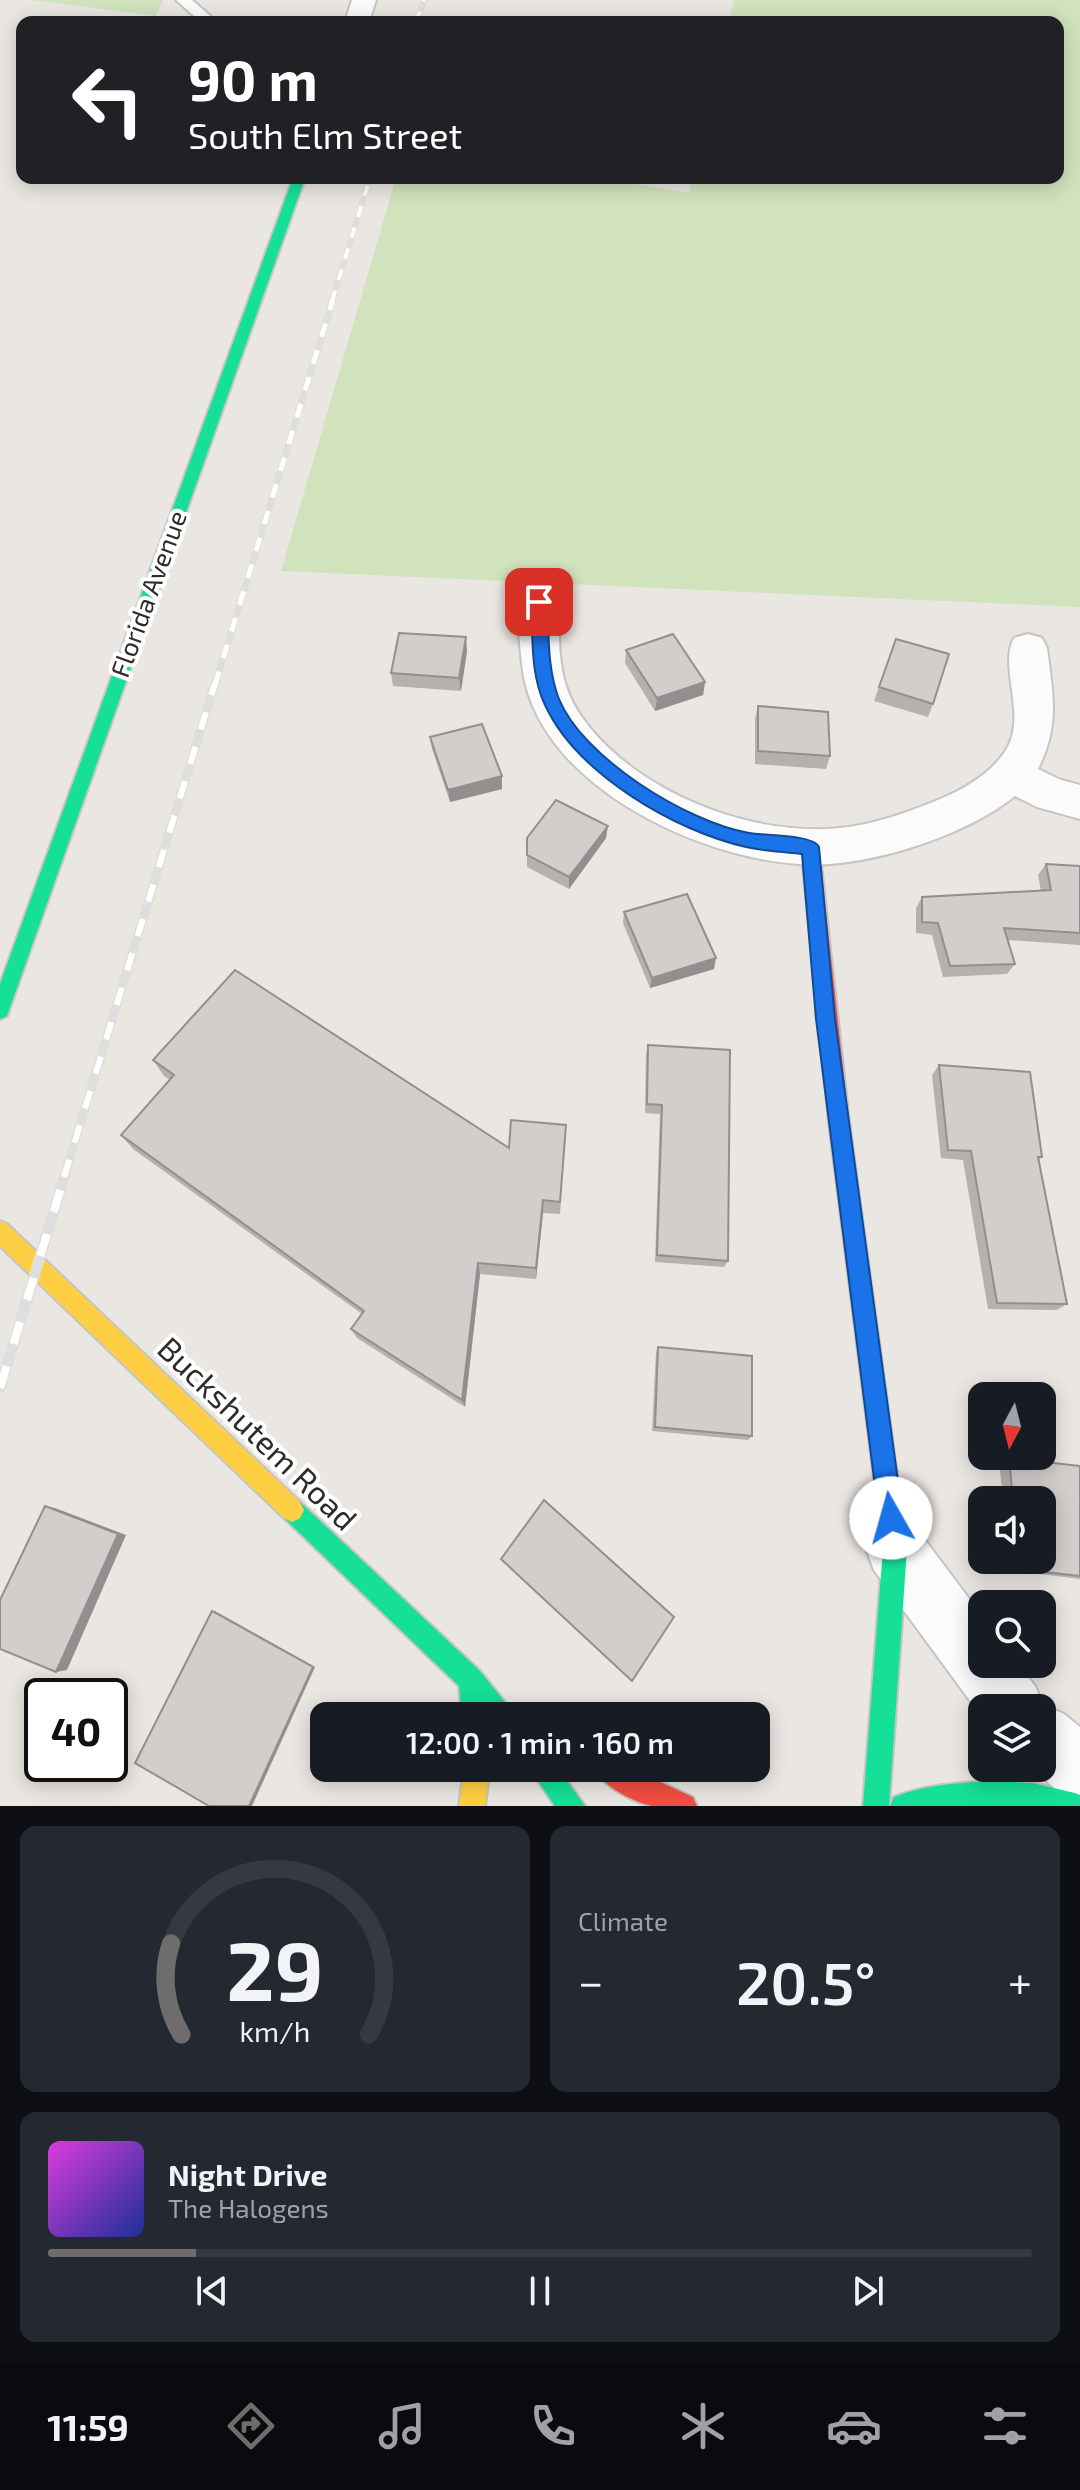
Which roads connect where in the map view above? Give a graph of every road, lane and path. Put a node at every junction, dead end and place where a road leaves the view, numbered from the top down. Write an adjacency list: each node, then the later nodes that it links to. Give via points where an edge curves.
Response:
1 (183, 0): 2 (lane)
2 (203, 16)
3 (297, 184): 9 (main road, Florida Avenue)
4 (539, 602): 8 (street, via 544,680 553,705 615,776 693,822 746,840)
5 (1028, 648): 6 (street, via 1035,713 1029,746)
6 (1010, 774): 7 (street); 8 (street, via 987,795 916,827 851,844)
7 (1080, 802)
8 (810, 847): 11 (main road, via 826,1019)
9 (0, 1010)
10 (0, 1231): 12 (main road, Buckshutem Road)
11 (895, 1549): 13 (street); 24 (main road)
12 (471, 1680): 14 (main road); 15 (main road, Buckshutem Road)
13 (1003, 1694)
14 (473, 1702)
15 (496, 1702)
16 (1056, 1748): 17 (street)
17 (1080, 1769)
18 (475, 1782): 21 (main road)
19 (553, 1782): 22 (main road)
20 (628, 1782): 23 (main road)
21 (472, 1806)
22 (572, 1806)
23 (684, 1806)
24 (876, 1806)
25 (903, 1806): 26 (main road, via 999,1790 1047,1796)
26 (1075, 1806)

